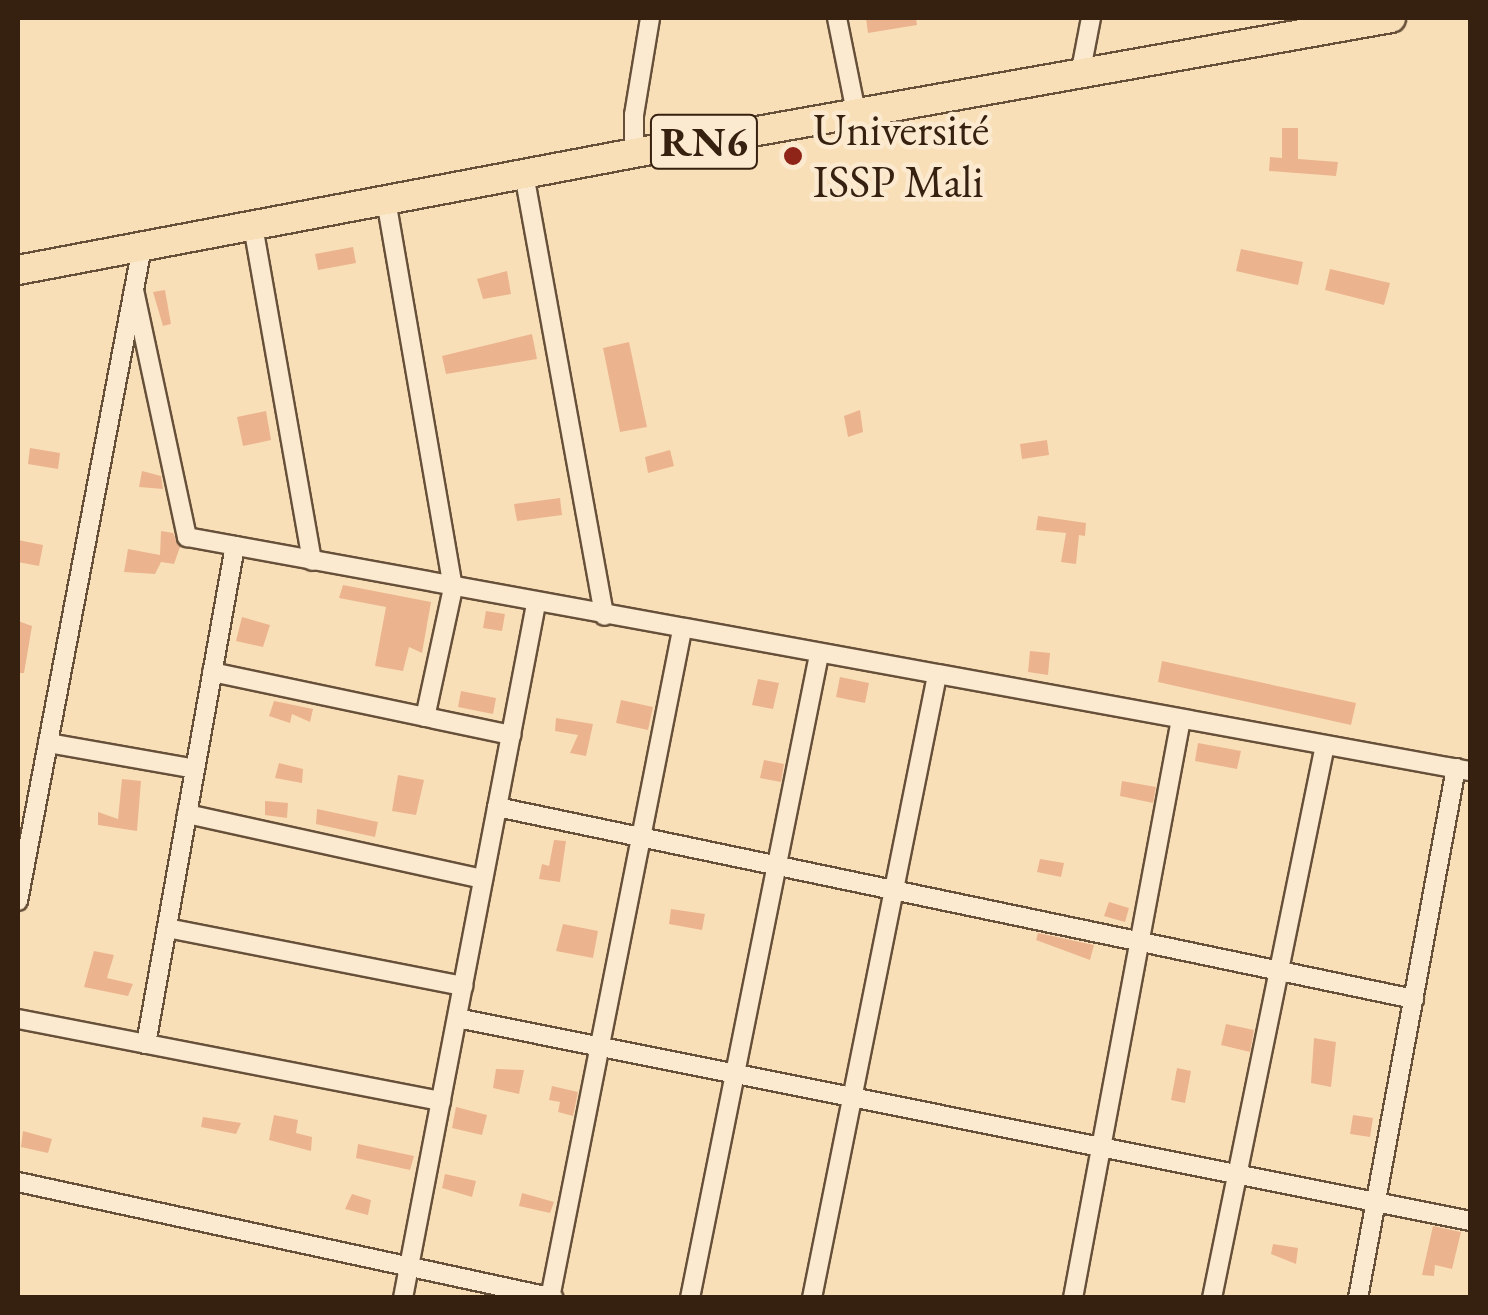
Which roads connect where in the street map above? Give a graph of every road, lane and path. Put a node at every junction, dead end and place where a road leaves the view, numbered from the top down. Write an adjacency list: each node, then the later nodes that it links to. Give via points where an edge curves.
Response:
1 (650, 18): 7 (street)
2 (837, 18): 6 (street)
3 (1091, 18): 5 (street)
4 (1391, 18): 5 (main road, RN6)
5 (1080, 76): 6 (main road, RN6)
6 (857, 116): 7 (main road, RN6)
7 (634, 153): 8 (main road, RN6)
8 (524, 174): 9 (main road, RN6); 18 (street)
9 (386, 200): 10 (main road, RN6); 16 (street)
10 (253, 226): 11 (main road, RN6); 15 (street)
11 (142, 247): 12 (main road, RN6); 13 (street)
12 (18, 270)
13 (134, 290): 14 (street, via 187,537); 26 (street)
14 (235, 546): 15 (street); 21 (street)
15 (312, 561): 16 (street)
16 (453, 588): 17 (street); 23 (street)
17 (536, 604): 18 (street); 25 (street)
18 (604, 616): 19 (street)
19 (682, 630): 20 (street); 32 (street)
20 (819, 654): 22 (street); 34 (street)
21 (212, 672): 23 (street); 28 (street)
22 (937, 676): 24 (street); 36 (street)
23 (424, 717): 25 (street)
24 (1182, 719): 27 (street); 39 (street)
25 (511, 736): 30 (street)
26 (48, 743): 28 (street); 33 (street)
27 (1326, 745): 29 (street); 40 (street)
28 (195, 768): 31 (street)
29 (1463, 769): 42 (street)
30 (497, 807): 32 (street); 35 (street)
31 (187, 814): 35 (street); 38 (street)
32 (642, 838): 34 (street); 46 (street)
33 (22, 855): 37 (street)
34 (777, 866): 36 (street); 47 (street)
35 (483, 879): 41 (street)
36 (894, 890): 39 (street); 48 (street)
37 (18, 901)
38 (167, 928): 41 (street); 45 (street)
39 (1140, 942): 40 (street); 50 (street)
40 (1279, 971): 42 (street); 51 (street)
41 (463, 986): 43 (street)
42 (1414, 999): 53 (street)
43 (457, 1018): 46 (street); 49 (street)
44 (18, 1019): 45 (street)
45 (146, 1044): 49 (street)
46 (600, 1046): 47 (street); 56 (street)
47 (736, 1073): 48 (street); 58 (street)
48 (853, 1096): 50 (street); 59 (street)
49 (441, 1101): 55 (street)
50 (1102, 1146): 51 (street); 60 (street)
51 (1238, 1173): 53 (street); 61 (street)
52 (18, 1182): 55 (street)
53 (1376, 1201): 54 (street); 62 (street)
54 (1470, 1221)
55 (409, 1266): 56 (street); 57 (street)
56 (552, 1297)
57 (403, 1298)
58 (690, 1298)
59 (812, 1298)
60 (1073, 1298)
61 (1212, 1298)
62 (1358, 1298)

